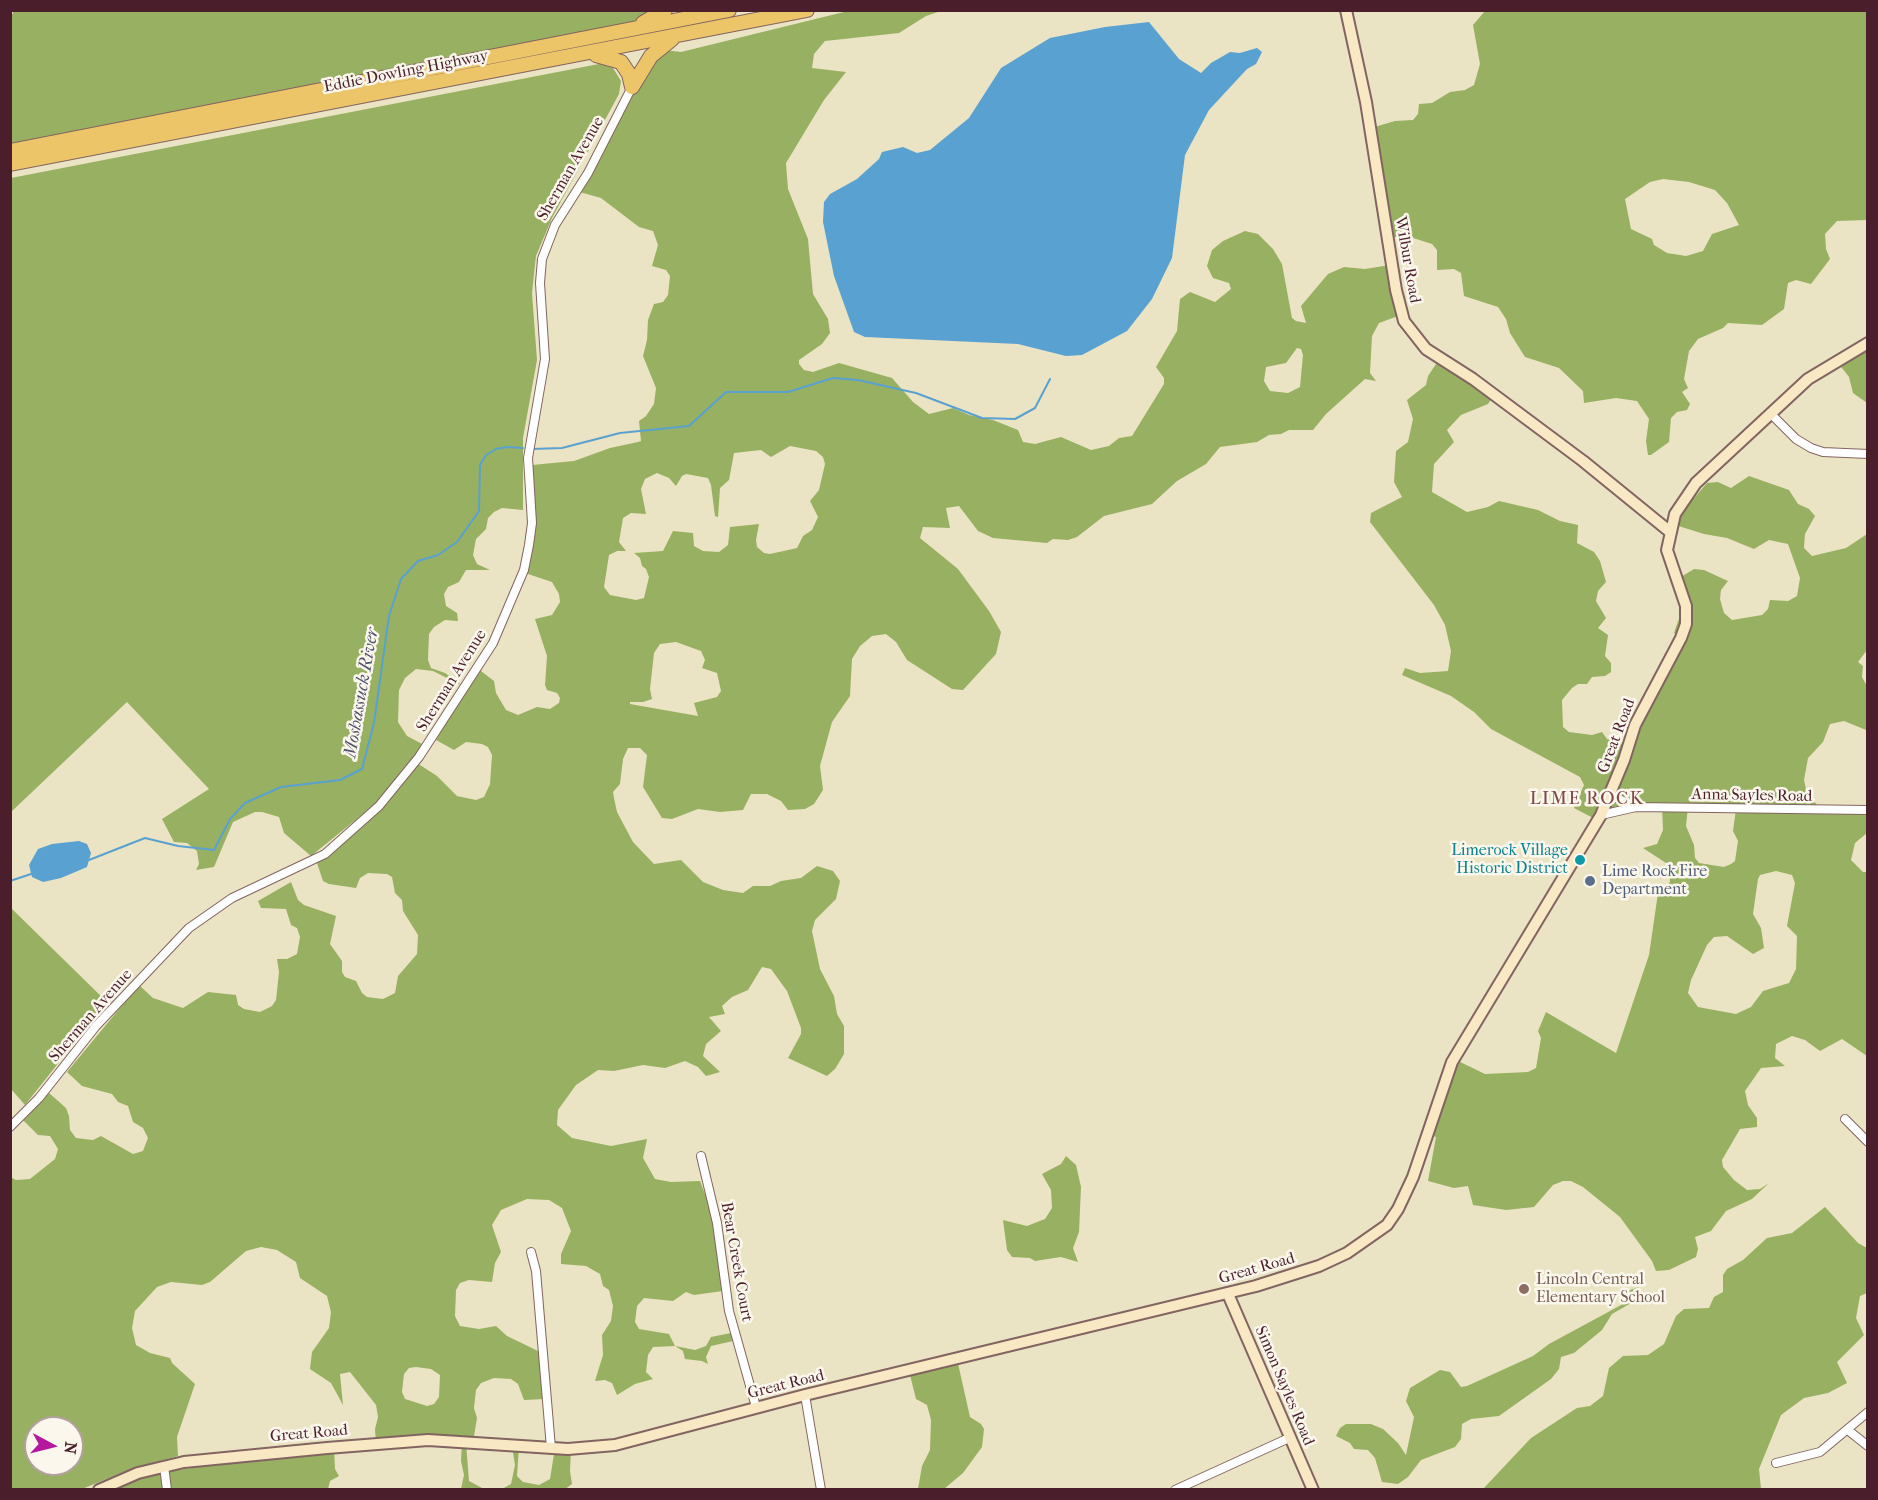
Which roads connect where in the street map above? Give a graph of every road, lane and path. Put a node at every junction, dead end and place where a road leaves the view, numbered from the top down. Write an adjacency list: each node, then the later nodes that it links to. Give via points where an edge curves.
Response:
1 (665, 10): 5 (highway)
2 (729, 10): 5 (highway, Eddie Dowling Highway)
3 (807, 10): 6 (highway, Eddie Dowling Highway)
4 (1346, 10): 14 (street, Wilbur Road, via 1404,321 1426,349 1583,460)
5 (629, 30): 9 (highway, Eddie Dowling Highway)
6 (675, 37): 7 (highway, Eddie Dowling Highway); 8 (highway, via 651,56)
7 (591, 53): 8 (highway, via 621,62); 10 (highway, Eddie Dowling Highway)
8 (632, 87): 20 (street, Sherman Avenue, via 588,173 555,225 542,259 545,359 528,458 530,540 524,570 493,643 419,757 379,806 325,854 232,898 189,928 96,1026 39,1098)
9 (10, 151)
10 (10, 165)
11 (1868, 343): 12 (street, Great Road, via 1818,372)
12 (1770, 414): 13 (street, via 1811,448); 14 (street, Great Road, via 1696,483 1675,514)
13 (1868, 454)
14 (1669, 531): 15 (street, Great Road, via 1667,550 1686,606 1686,624 1635,725)
15 (1610, 795): 16 (street, Anna Sayles Road); 18 (street, Great Road)
16 (1636, 807): 17 (street, Anna Sayles Road); 18 (street, Anna Sayles Road)
17 (1868, 810)
18 (1601, 815): 24 (street, Great Road, via 1452,1062 1413,1177 1387,1225 1347,1253 1319,1266)
19 (1845, 1119): 21 (street)
20 (10, 1127)
21 (1868, 1142)
22 (701, 1156): 26 (street, Bear Creek Court, via 717,1223 729,1311)
23 (531, 1252): 31 (street, via 536,1271)
24 (1228, 1294): 25 (street, Great Road); 29 (street, Simon Sayles Road)
25 (805, 1395): 26 (street, Great Road); 36 (street)
26 (756, 1407): 31 (street, Great Road, via 624,1443 582,1449)
27 (1868, 1412): 28 (street)
28 (1849, 1431): 30 (street); 32 (street, via 1820,1452)
29 (1289, 1438): 37 (street); 38 (street, Simon Sayles Road)
30 (1868, 1446)
31 (551, 1448): 33 (street, Great Road, via 405,1441 202,1459)
32 (1776, 1463)
33 (164, 1466): 34 (street, Great Road); 35 (street)
34 (99, 1490)
35 (167, 1490)
36 (821, 1490)
37 (1175, 1490)
38 (1313, 1490)

